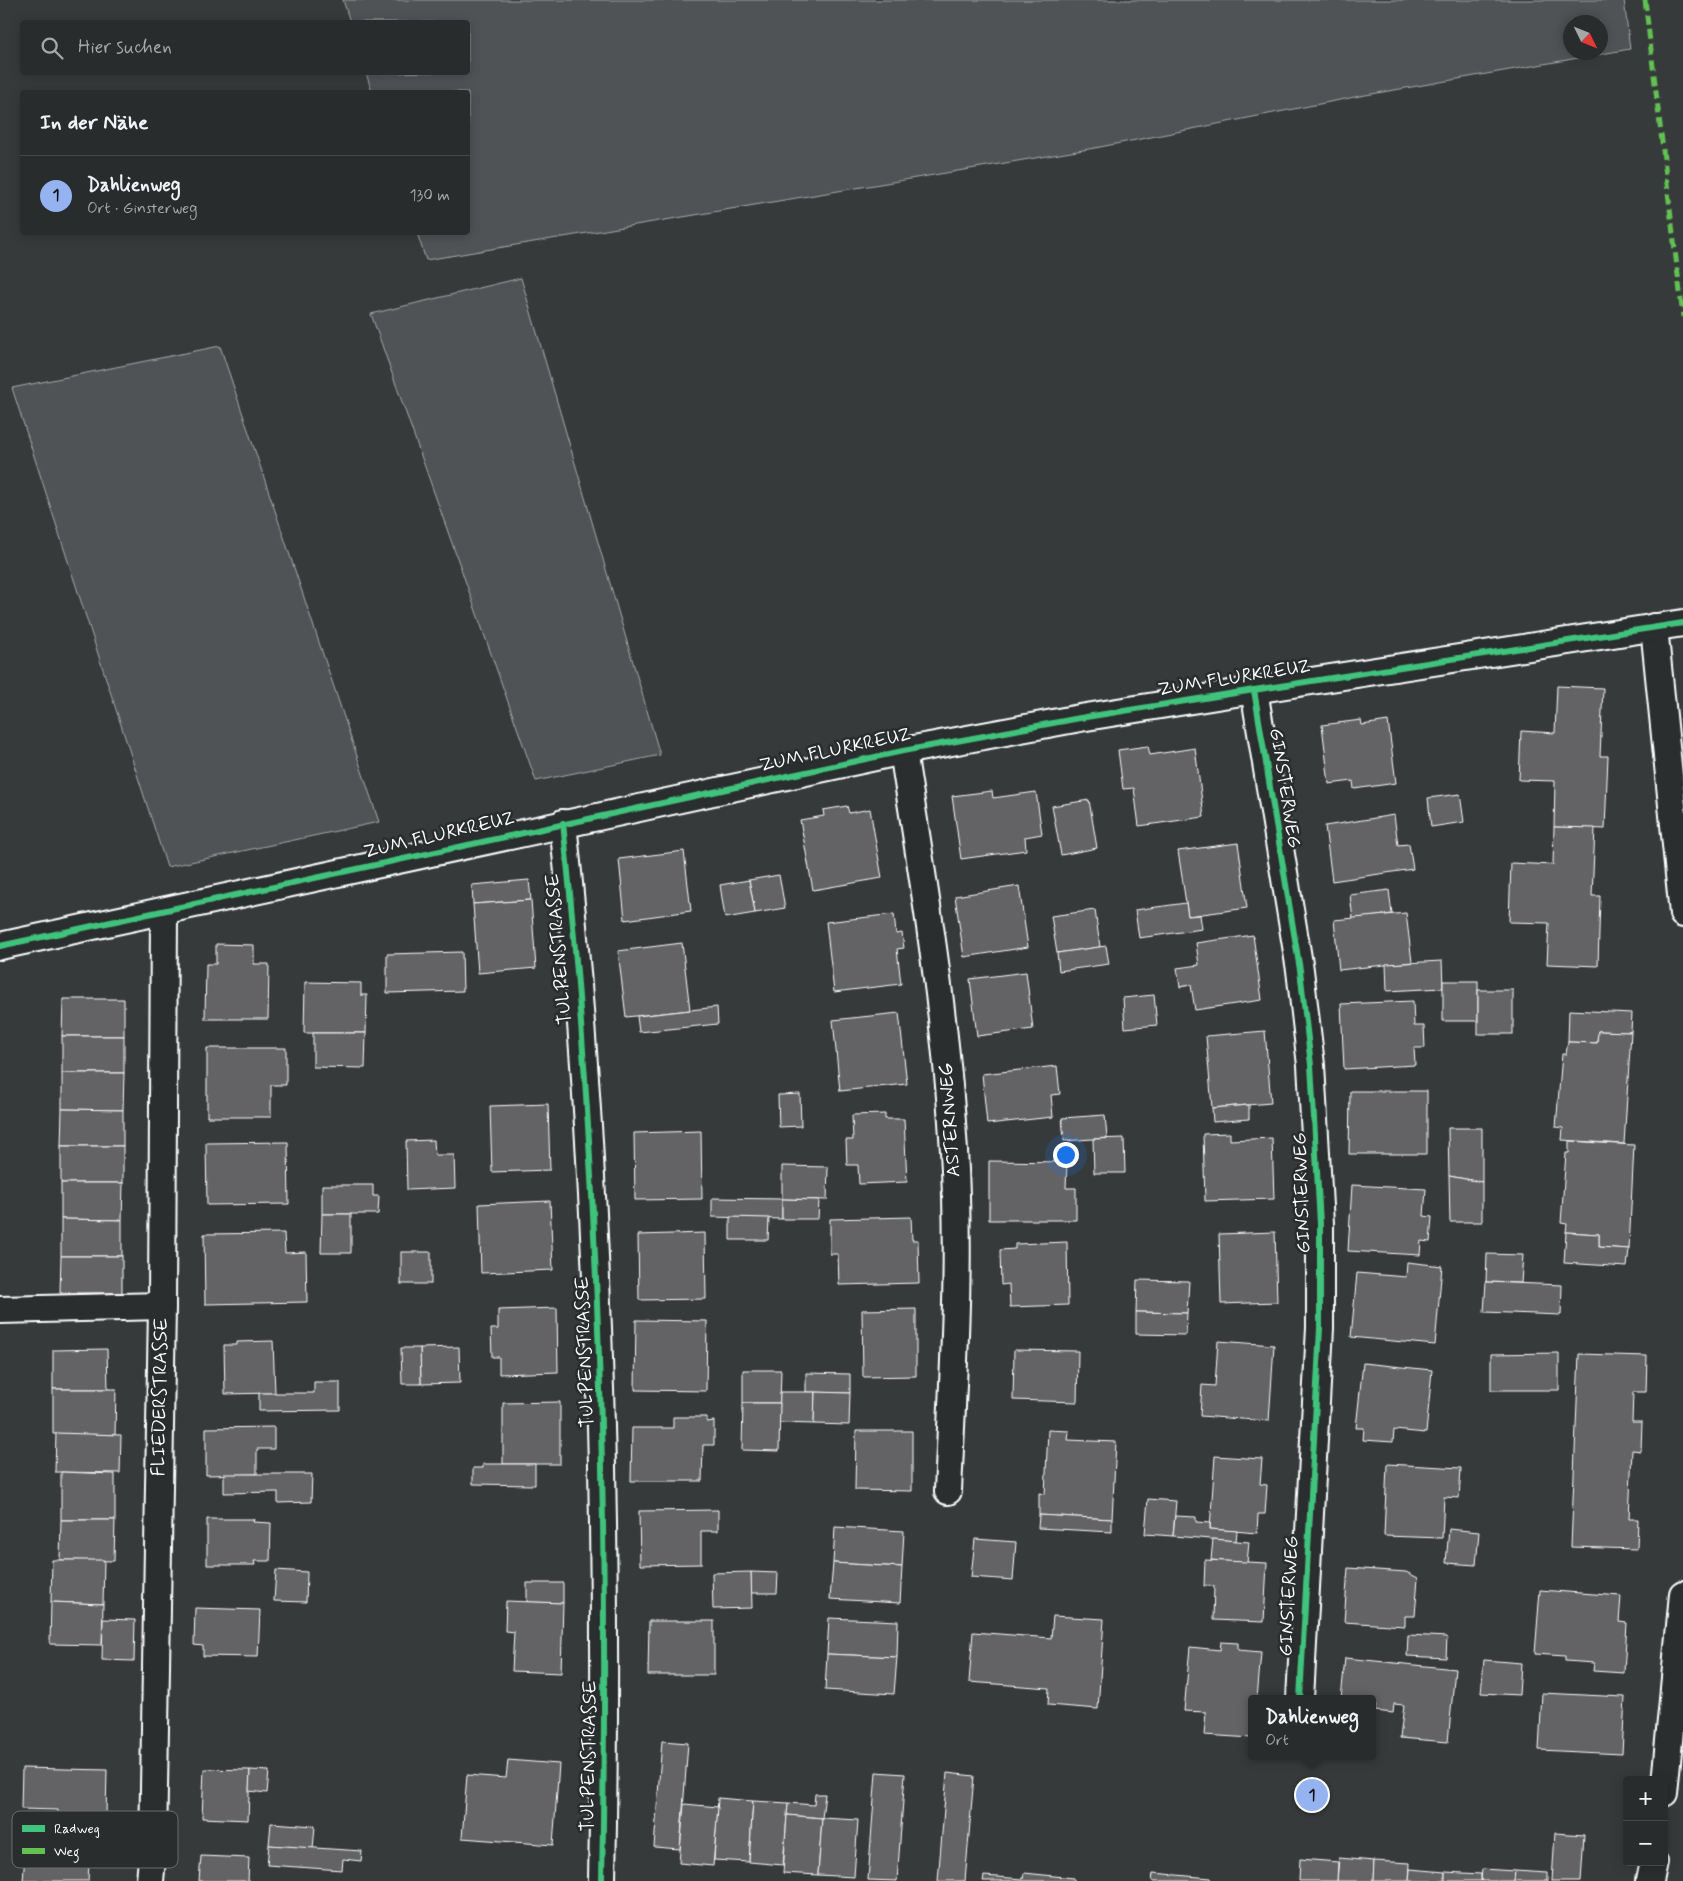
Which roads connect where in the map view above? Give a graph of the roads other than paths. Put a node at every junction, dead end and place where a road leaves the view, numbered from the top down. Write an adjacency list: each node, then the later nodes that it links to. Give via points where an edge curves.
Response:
1 (1683, 624): 2 (street, ZUM FLURKREUZ)
2 (1654, 627): 3 (street, ZUM FLURKREUZ); 7 (street)
3 (1254, 690): 4 (street, ZUM FLURKREUZ); 13 (street, GINSTERWEG, via 1300,970 1311,1066 1320,1224 1320,1328)
4 (903, 751): 5 (street, ZUM FLURKREUZ); 11 (street, ASTERNWEG, via 938,981 954,1152 957,1263)
5 (562, 823): 6 (street, ZUM FLURKREUZ); 19 (street, TULPENSTRASSE, via 586,1093 598,1280 605,1715)
6 (164, 912): 8 (street, ZUM FLURKREUZ); 9 (street, FLIEDERSTRASSE)
7 (1683, 914)
8 (0, 946)
9 (162, 1306): 10 (street); 15 (street, FLIEDERSTRASSE)
10 (0, 1310)
11 (948, 1491)
12 (1683, 1594): 14 (street)
13 (1300, 1695)
14 (1666, 1776)
15 (154, 1811)
16 (1653, 1866): 20 (street)
17 (151, 1868): 18 (street, FLIEDERSTRASSE)
18 (150, 1881)
19 (602, 1881)
20 (1650, 1881)

